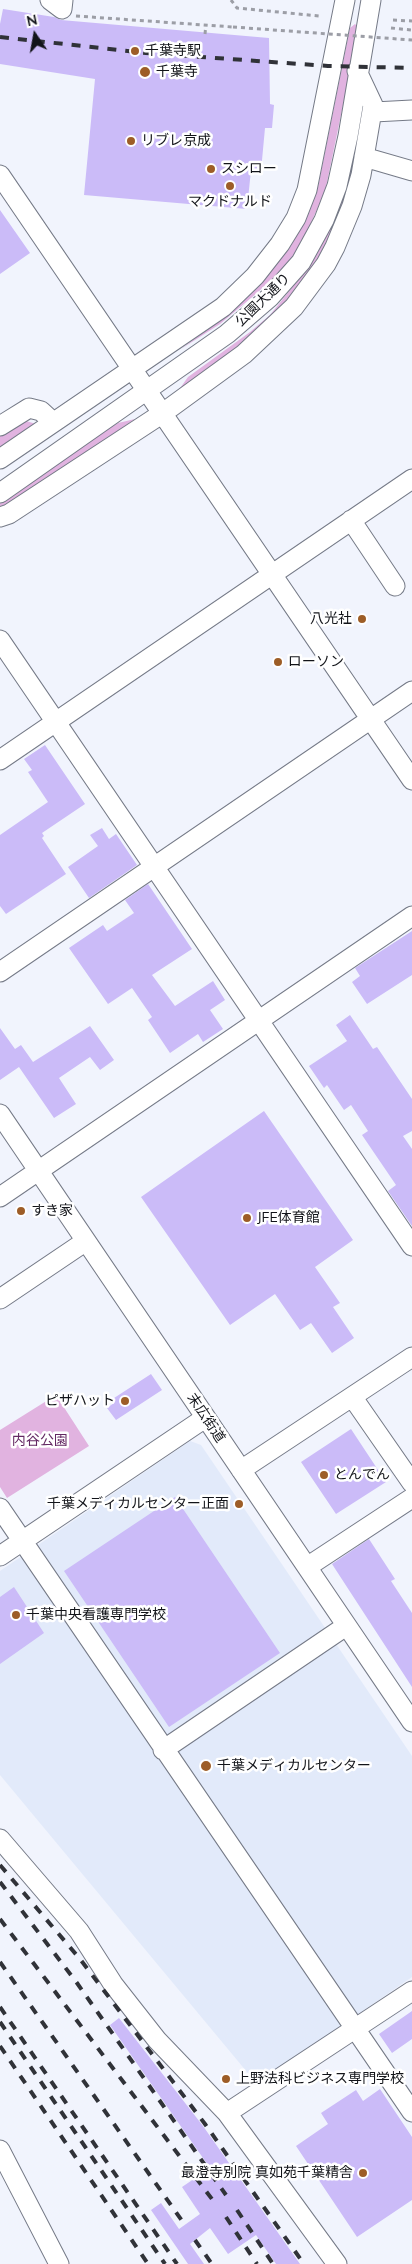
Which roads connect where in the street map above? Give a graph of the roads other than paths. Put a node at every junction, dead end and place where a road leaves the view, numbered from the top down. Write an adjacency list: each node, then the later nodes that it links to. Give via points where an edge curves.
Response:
1 (346, 0): 9 (street, 公園大通り, via 312,171 292,224 255,276 223,307)
2 (371, 0): 3 (street, 公園大通り)
3 (357, 71): 5 (street, via 372,100); 10 (street, 公園大通り, via 337,186 324,220 301,262 250,316)
4 (412, 110): 5 (street)
5 (374, 112): 6 (street)
6 (364, 157): 7 (street); 11 (street, via 343,230 326,264 294,307 244,354)
7 (412, 171)
8 (0, 175): 9 (street)
9 (133, 369): 10 (street); 12 (street, 公園大通り)
10 (148, 391): 11 (street); 16 (street, 公園大通り)
11 (163, 412): 17 (street); 19 (street)
12 (53, 422): 13 (street, via 42,411 29,408); 14 (street, 公園大通り)
13 (0, 426)
14 (0, 459)
15 (409, 487): 18 (street)
16 (0, 492)
17 (0, 517)
18 (351, 520): 19 (street); 20 (street)
19 (271, 574): 23 (street); 24 (street)
20 (395, 586)
21 (0, 640): 24 (street)
22 (412, 692): 23 (street)
23 (371, 720): 26 (street); 27 (street)
24 (56, 723): 25 (street); 27 (street)
25 (0, 760)
26 (412, 780)
27 (154, 866): 29 (street); 30 (street)
28 (412, 916): 30 (street)
29 (0, 972)
30 (261, 1021): 32 (street); 35 (street)
31 (0, 1114): 32 (street, 末広街道)
32 (38, 1170): 33 (street); 34 (street, 末広街道)
33 (0, 1197)
34 (86, 1241): 36 (street); 39 (street, 末広街道)
35 (412, 1246)
36 (0, 1299)
37 (412, 1358): 38 (street)
38 (353, 1398): 40 (street); 41 (street)
39 (205, 1418): 40 (street, 末広街道); 44 (street)
40 (241, 1470): 46 (street, 末広街道)
41 (412, 1483)
42 (412, 1498): 46 (street)
43 (0, 1508): 44 (street)
44 (22, 1541): 45 (street); 49 (street)
45 (0, 1556)
46 (307, 1567): 47 (street, 末広街道)
47 (346, 1626): 48 (street, 末広街道); 49 (street)
48 (409, 1712)
49 (163, 1750): 52 (street)
50 (0, 1839): 54 (street, via 79,1931 113,1984 157,2040)
51 (412, 1991): 52 (street)
52 (357, 2030): 53 (street); 54 (street)
53 (412, 2112)
54 (227, 2113): 57 (street)
55 (0, 2150): 56 (street)
56 (59, 2264)
57 (337, 2264)

